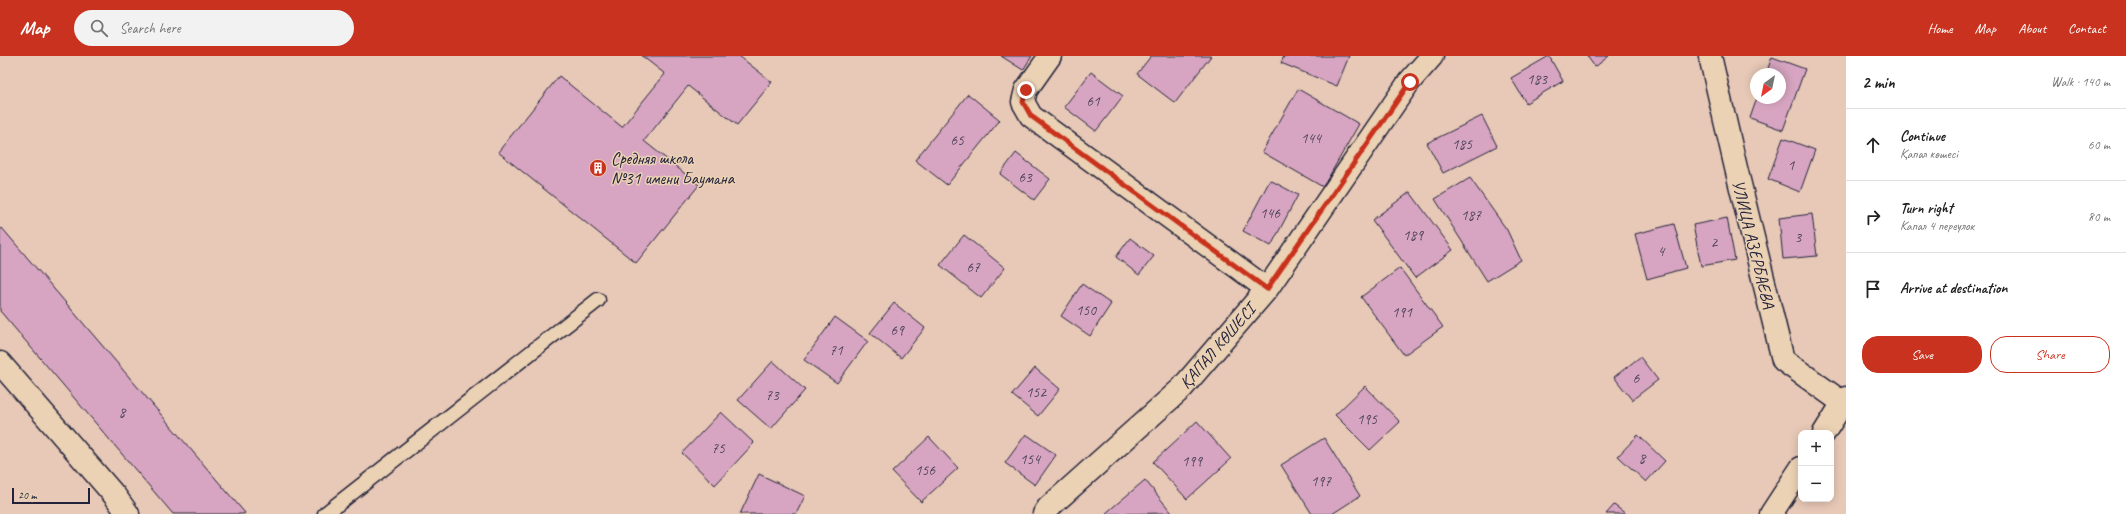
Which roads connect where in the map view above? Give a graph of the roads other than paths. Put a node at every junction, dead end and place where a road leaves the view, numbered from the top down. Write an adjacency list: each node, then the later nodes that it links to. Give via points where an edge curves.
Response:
1 (1050, 56): 4 (street, via 1026,90 1023,102 1031,116)
2 (1432, 56): 4 (street, ҚАПАЛ КӨШЕСІ, via 1410,82)
3 (1710, 56): 7 (street, УЛИЦА АЗЕРБАЕВА, via 1783,360)
4 (1267, 289): 12 (street, ҚАПАЛ КӨШЕСІ, via 1182,388)
5 (598, 300): 11 (lane)
6 (0, 362): 10 (street)
7 (1845, 400): 8 (street)
8 (1826, 430)
9 (1798, 473): 13 (street)
10 (128, 514)
11 (324, 514)
12 (1044, 514)
13 (1771, 514)

